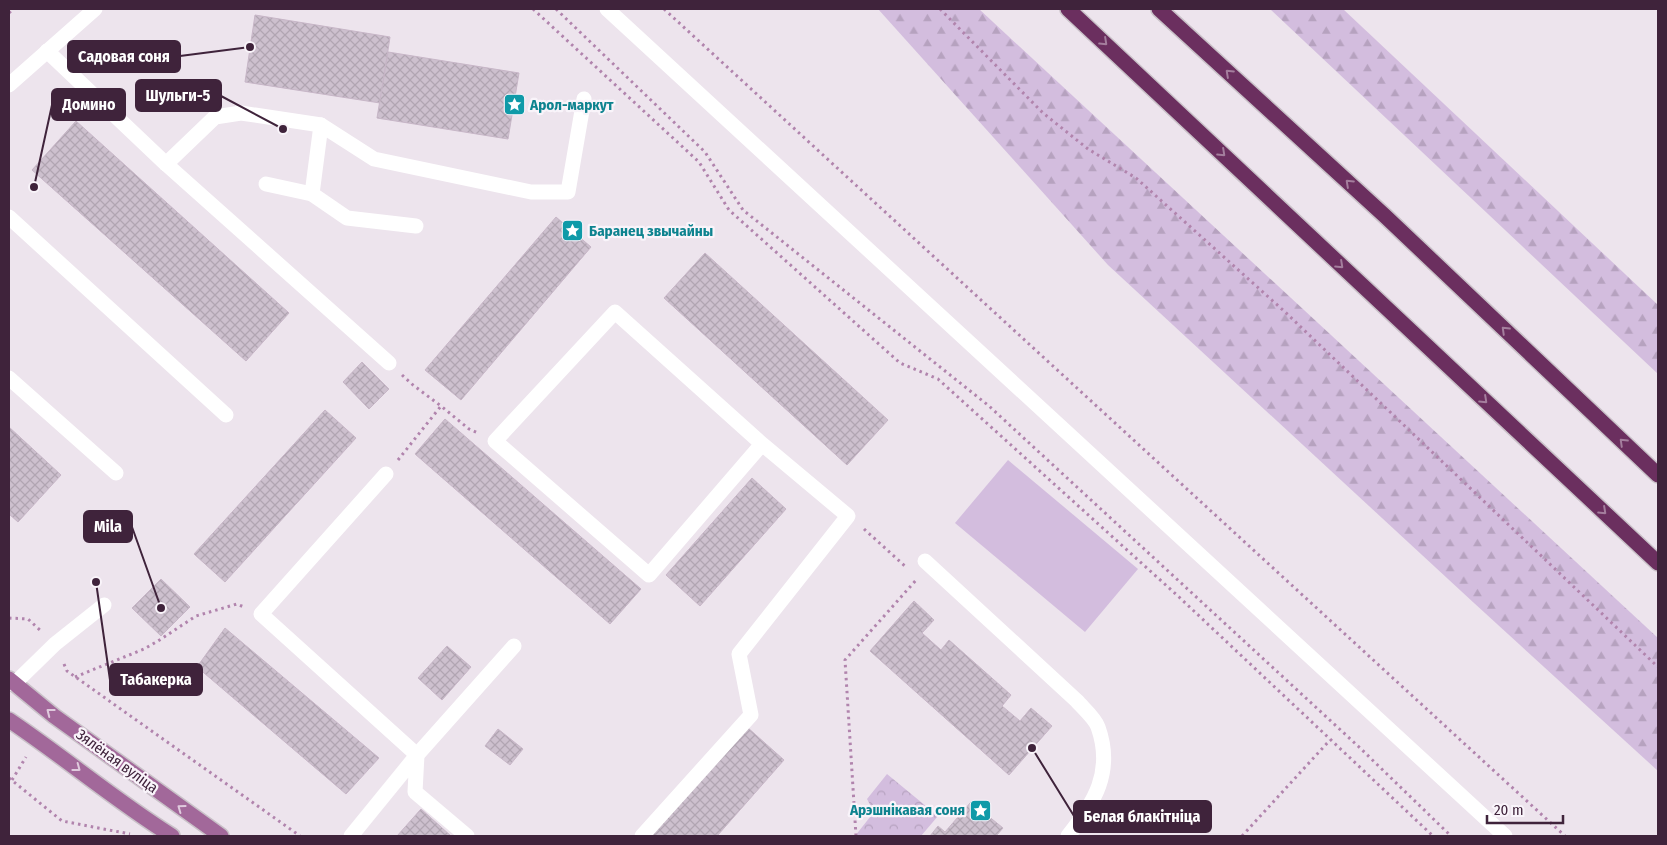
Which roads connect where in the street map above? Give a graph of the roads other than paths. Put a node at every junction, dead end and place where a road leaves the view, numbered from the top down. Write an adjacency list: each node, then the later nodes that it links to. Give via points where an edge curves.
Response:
1 (95, 9): 5 (street)
2 (607, 9): 34 (street)
3 (1068, 9): 22 (highway, one-way to 22)
4 (1159, 9): 20 (highway, one-way to 4, via 1385,216)
5 (48, 51): 6 (street); 9 (street)
6 (9, 85)
7 (584, 99): 8 (street, via 568,192 531,192 374,159)
8 (321, 125): 9 (street, via 241,113 215,117); 11 (street)
9 (166, 164): 14 (street)
10 (266, 184): 11 (street)
11 (312, 194): 13 (street, via 347,218)
12 (9, 217): 16 (street)
13 (416, 226)
14 (389, 363)
15 (9, 378): 18 (street)
16 (226, 415)
17 (762, 444): 17 (street, via 616,312 495,441 649,575); 32 (street, via 848,516 739,654 751,715)
18 (116, 473)
19 (386, 474): 27 (street, via 261,614)
20 (1658, 476)
21 (925, 561): 33 (street, via 1077,700 1098,726 1104,752 1101,785 1088,810)
22 (1658, 564)
23 (104, 605): 25 (street)
24 (514, 646): 27 (street)
25 (11, 684): 29 (main road, Зялёная вуліца, one-way to 25)
26 (9, 720): 28 (main road, Зялёная вуліца, one-way to 28)
27 (417, 755): 30 (street); 31 (street, via 415,792)
28 (172, 836)
29 (221, 836)
30 (351, 836)
31 (467, 836)
32 (642, 836)
33 (1068, 836)
34 (1505, 836)

